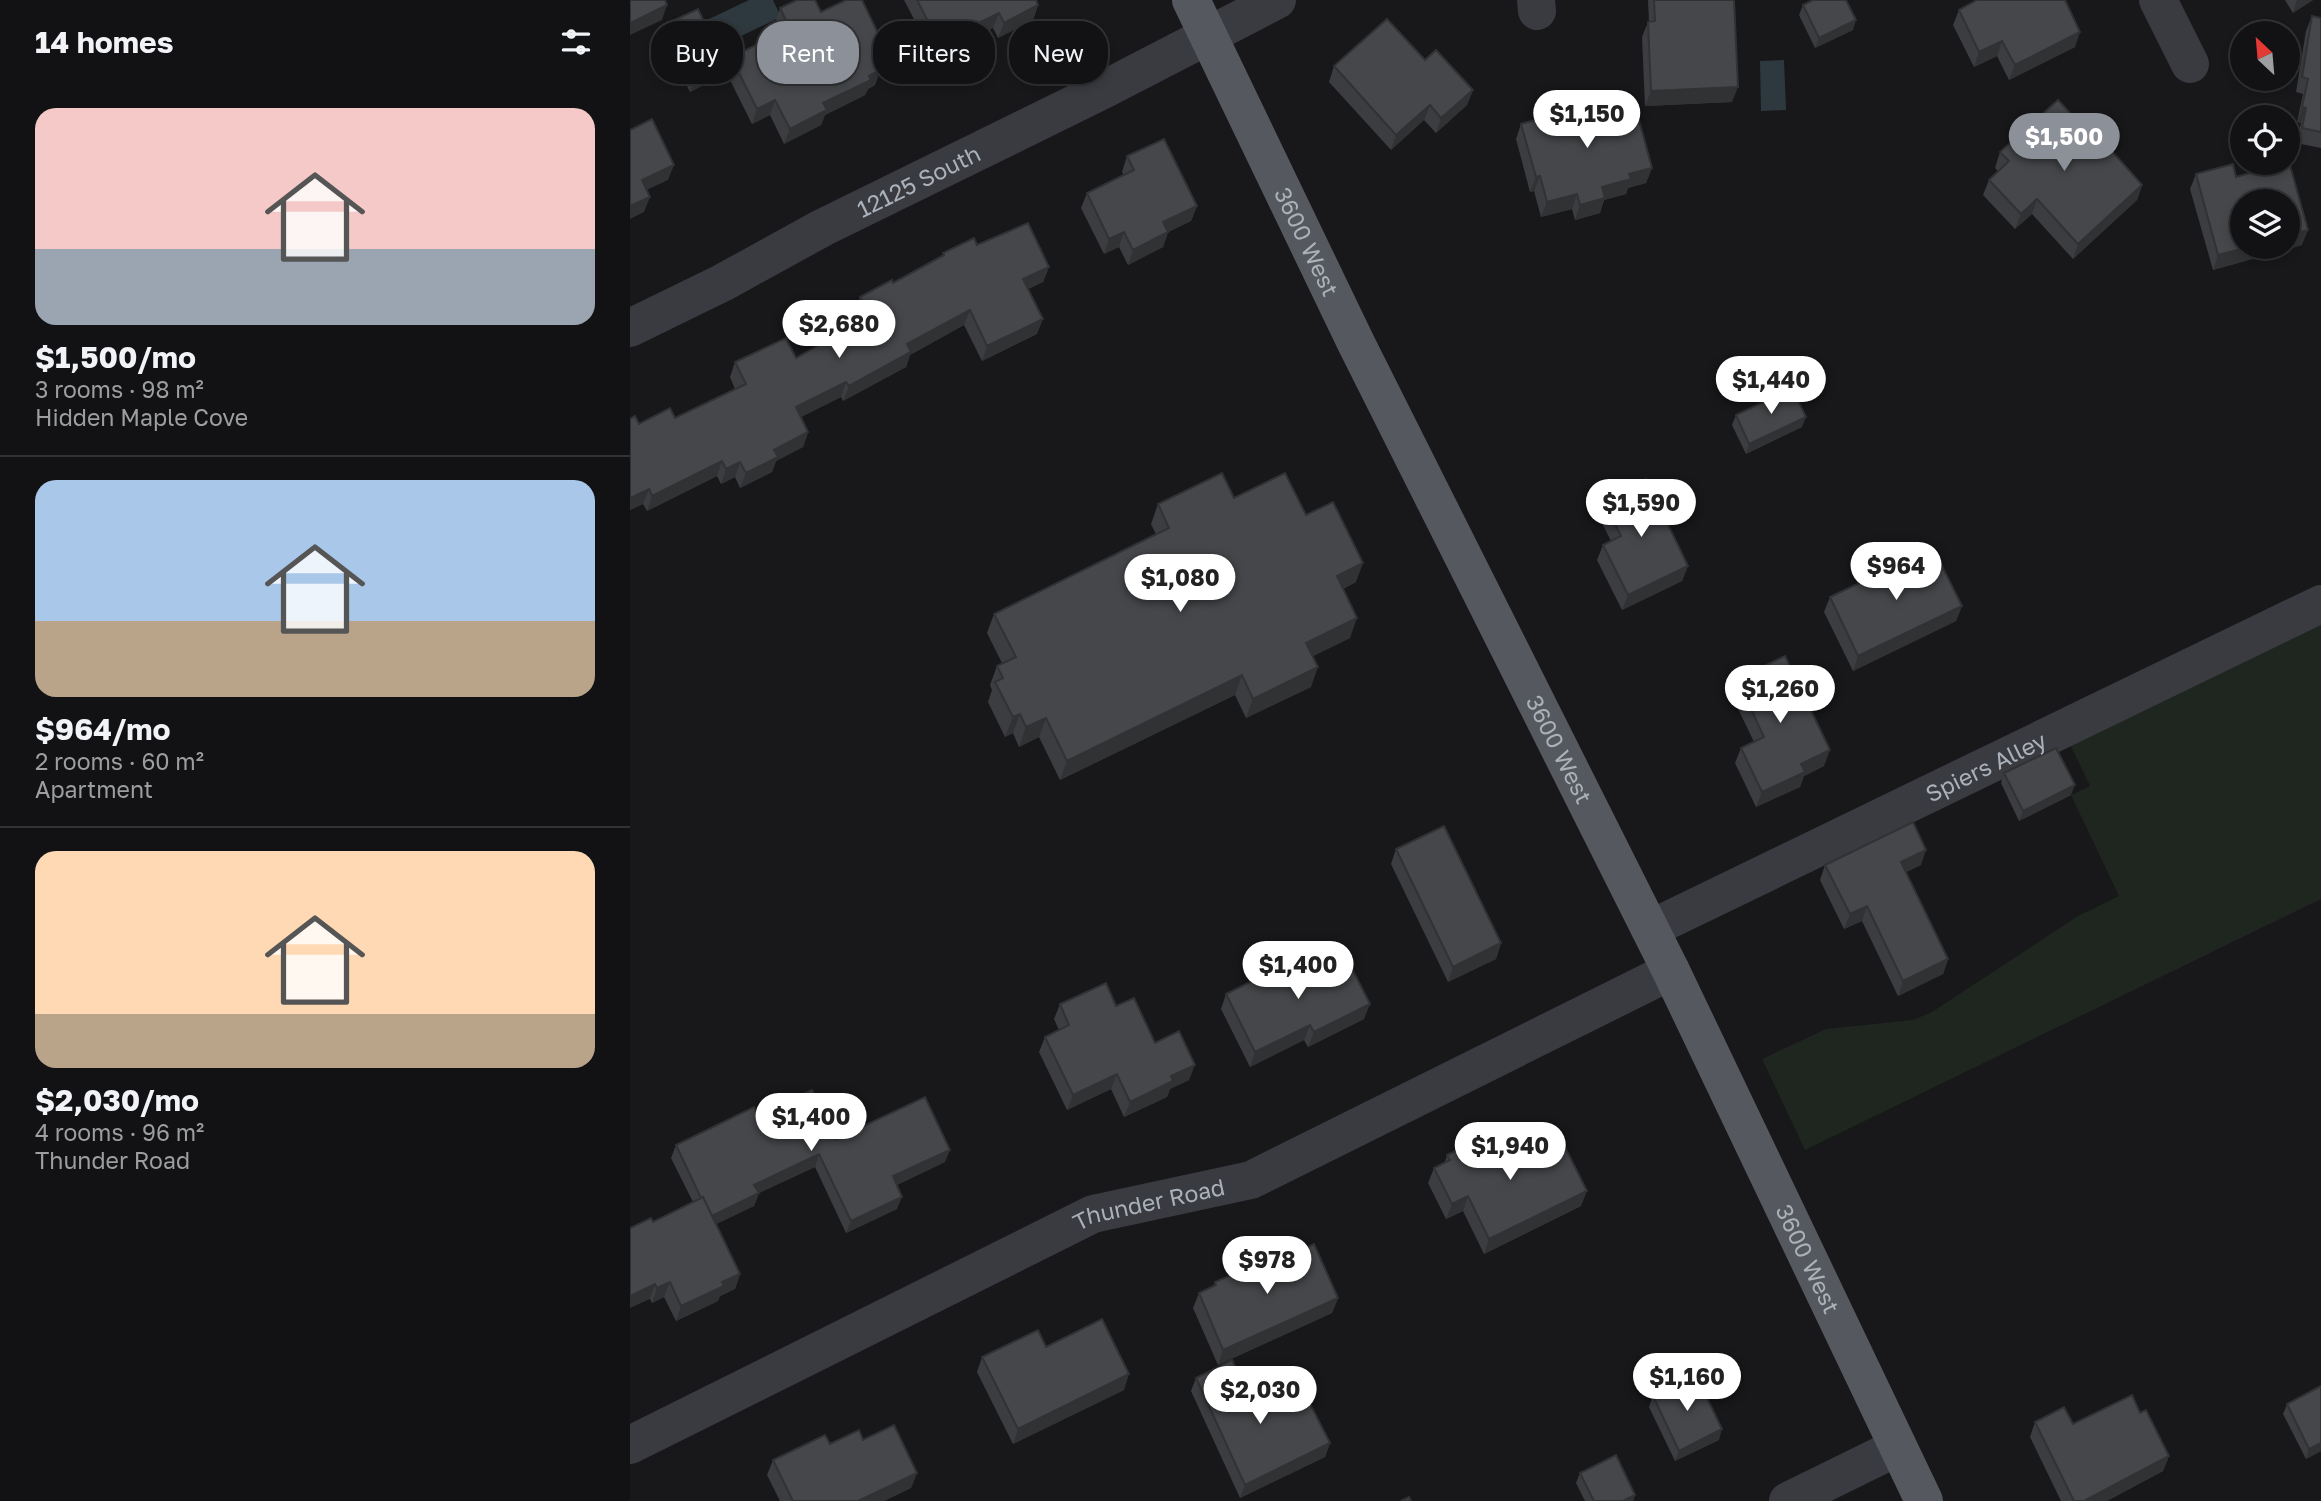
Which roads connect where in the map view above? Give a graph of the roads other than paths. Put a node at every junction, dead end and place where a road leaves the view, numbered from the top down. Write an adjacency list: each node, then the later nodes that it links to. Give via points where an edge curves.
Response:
1 (1191, 0): 4 (main road, 3600 West)
2 (1277, 0): 4 (street, 12125 South)
3 (2158, 0): 5 (street)
4 (1208, 34): 6 (street, 12125 South); 8 (main road, 3600 West, via 1362,355)
5 (2189, 64)
6 (630, 328)
7 (2321, 604): 8 (street, Spiers Alley)
8 (1650, 929): 9 (main road, 3600 West)
9 (1671, 971): 10 (street, Thunder Road, via 1251,1180 1093,1214); 11 (main road, 3600 West)
10 (630, 1445)
11 (1898, 1447): 12 (street); 13 (main road, 3600 West)
12 (1788, 1501)
13 (1924, 1501)

